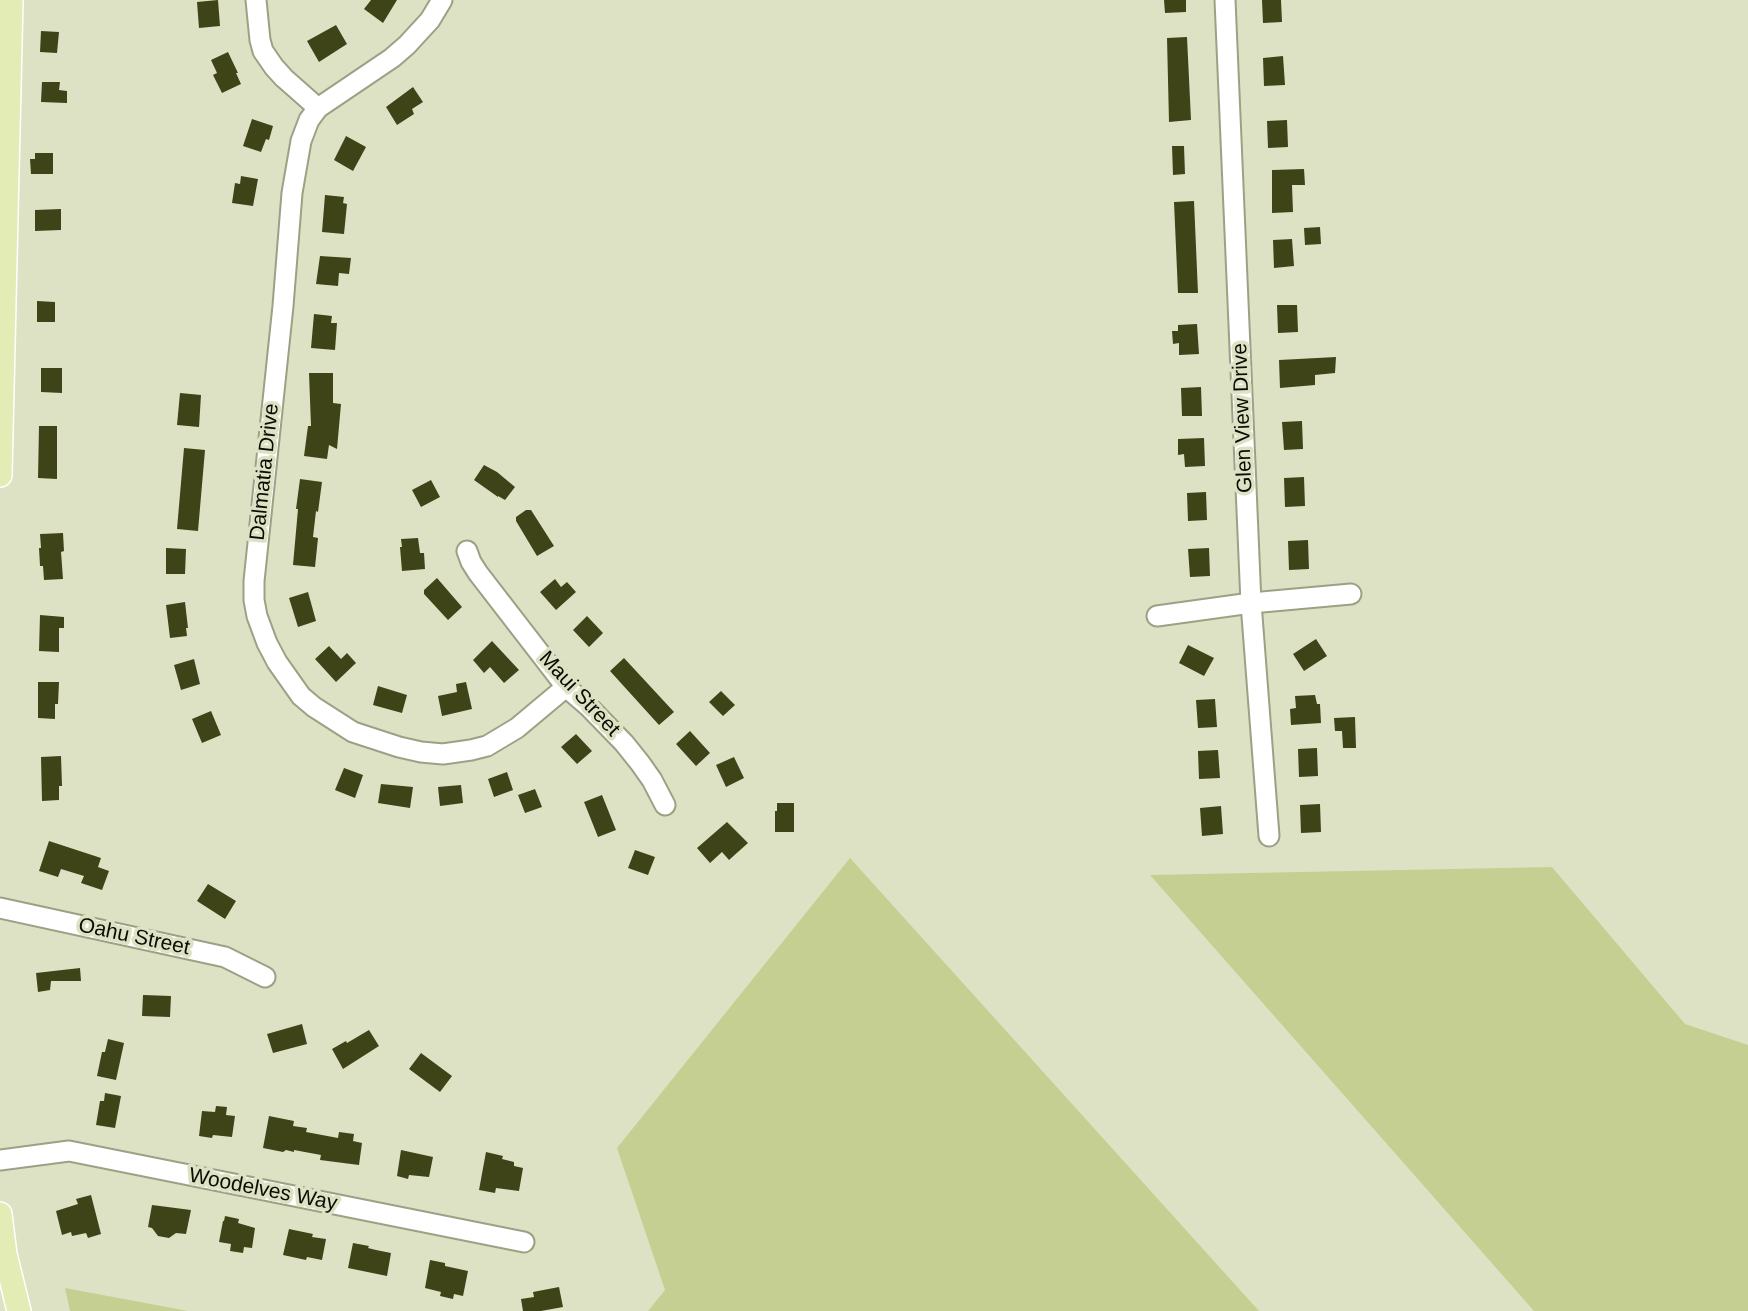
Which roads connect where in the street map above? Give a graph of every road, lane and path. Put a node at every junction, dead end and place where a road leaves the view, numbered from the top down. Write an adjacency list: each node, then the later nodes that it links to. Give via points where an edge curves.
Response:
1 (11, 0): 6 (main road)
2 (256, 0): 5 (street, via 263,51 284,78)
3 (442, 0): 5 (street, Dalmatia Drive, via 407,46)
4 (1225, 0): 9 (street, Glen View Drive)
5 (318, 108): 11 (street, Dalmatia Drive, via 301,141 292,193 254,581 257,616 267,643 290,682 314,707 353,732 421,752 443,754 487,746 517,728)
6 (0, 475)
7 (467, 551): 11 (street, Maui Street, via 478,573)
8 (1351, 594): 9 (street)
9 (1251, 603): 10 (street); 13 (street, Glen View Drive)
10 (1157, 616)
11 (566, 687): 12 (street, Maui Street, via 624,743)
12 (665, 805)
13 (1269, 835)
14 (0, 908): 15 (street, Oahu Street, via 225,957)
15 (265, 977)
16 (0, 1160): 18 (street, Woodelves Way, via 69,1151)
17 (0, 1214): 19 (main road)
18 (524, 1242)
19 (19, 1311)

